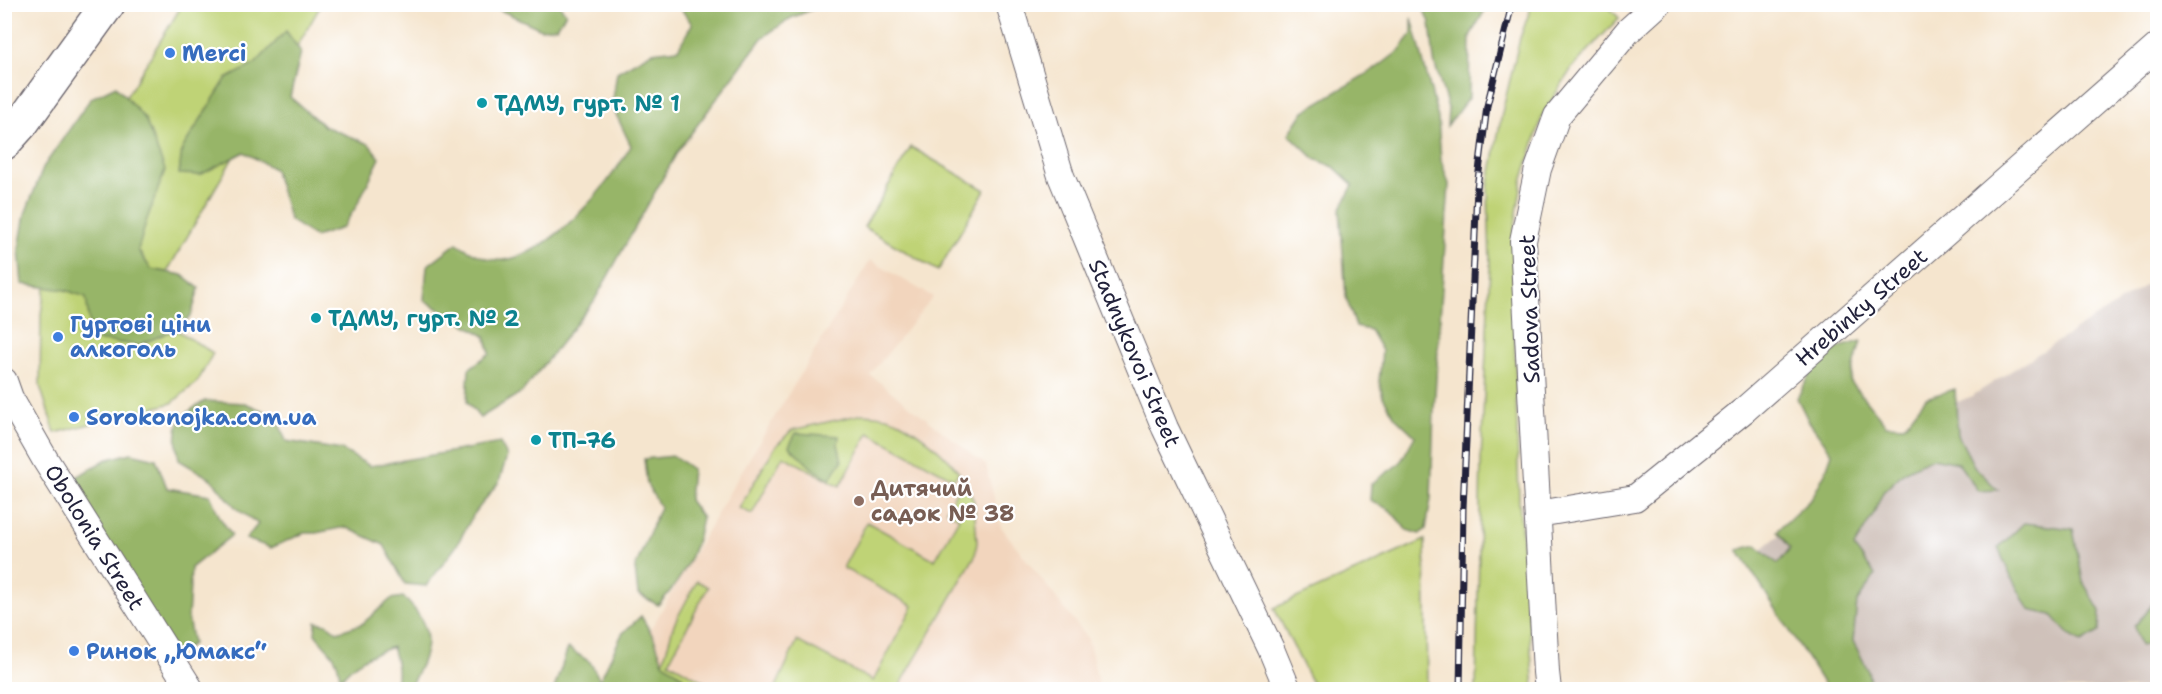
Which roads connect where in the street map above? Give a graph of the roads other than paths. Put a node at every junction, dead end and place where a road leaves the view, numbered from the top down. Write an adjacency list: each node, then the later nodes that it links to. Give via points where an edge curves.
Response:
1 (108, 4): 5 (main road)
2 (1009, 4): 9 (street, Stadnykovoi Street, via 1061,176 1165,428)
3 (1658, 4): 7 (street, Sadova Street, via 1604,57 1557,116 1538,169 1523,241)
4 (2157, 46): 7 (street, Hrebinky Street, via 1743,411 1635,498)
5 (4, 143)
6 (4, 381): 8 (street, Obolonia Street, via 46,461)
7 (1538, 514): 10 (street, Sadova Street)
8 (191, 690)
9 (1288, 690)
10 (1548, 690)

